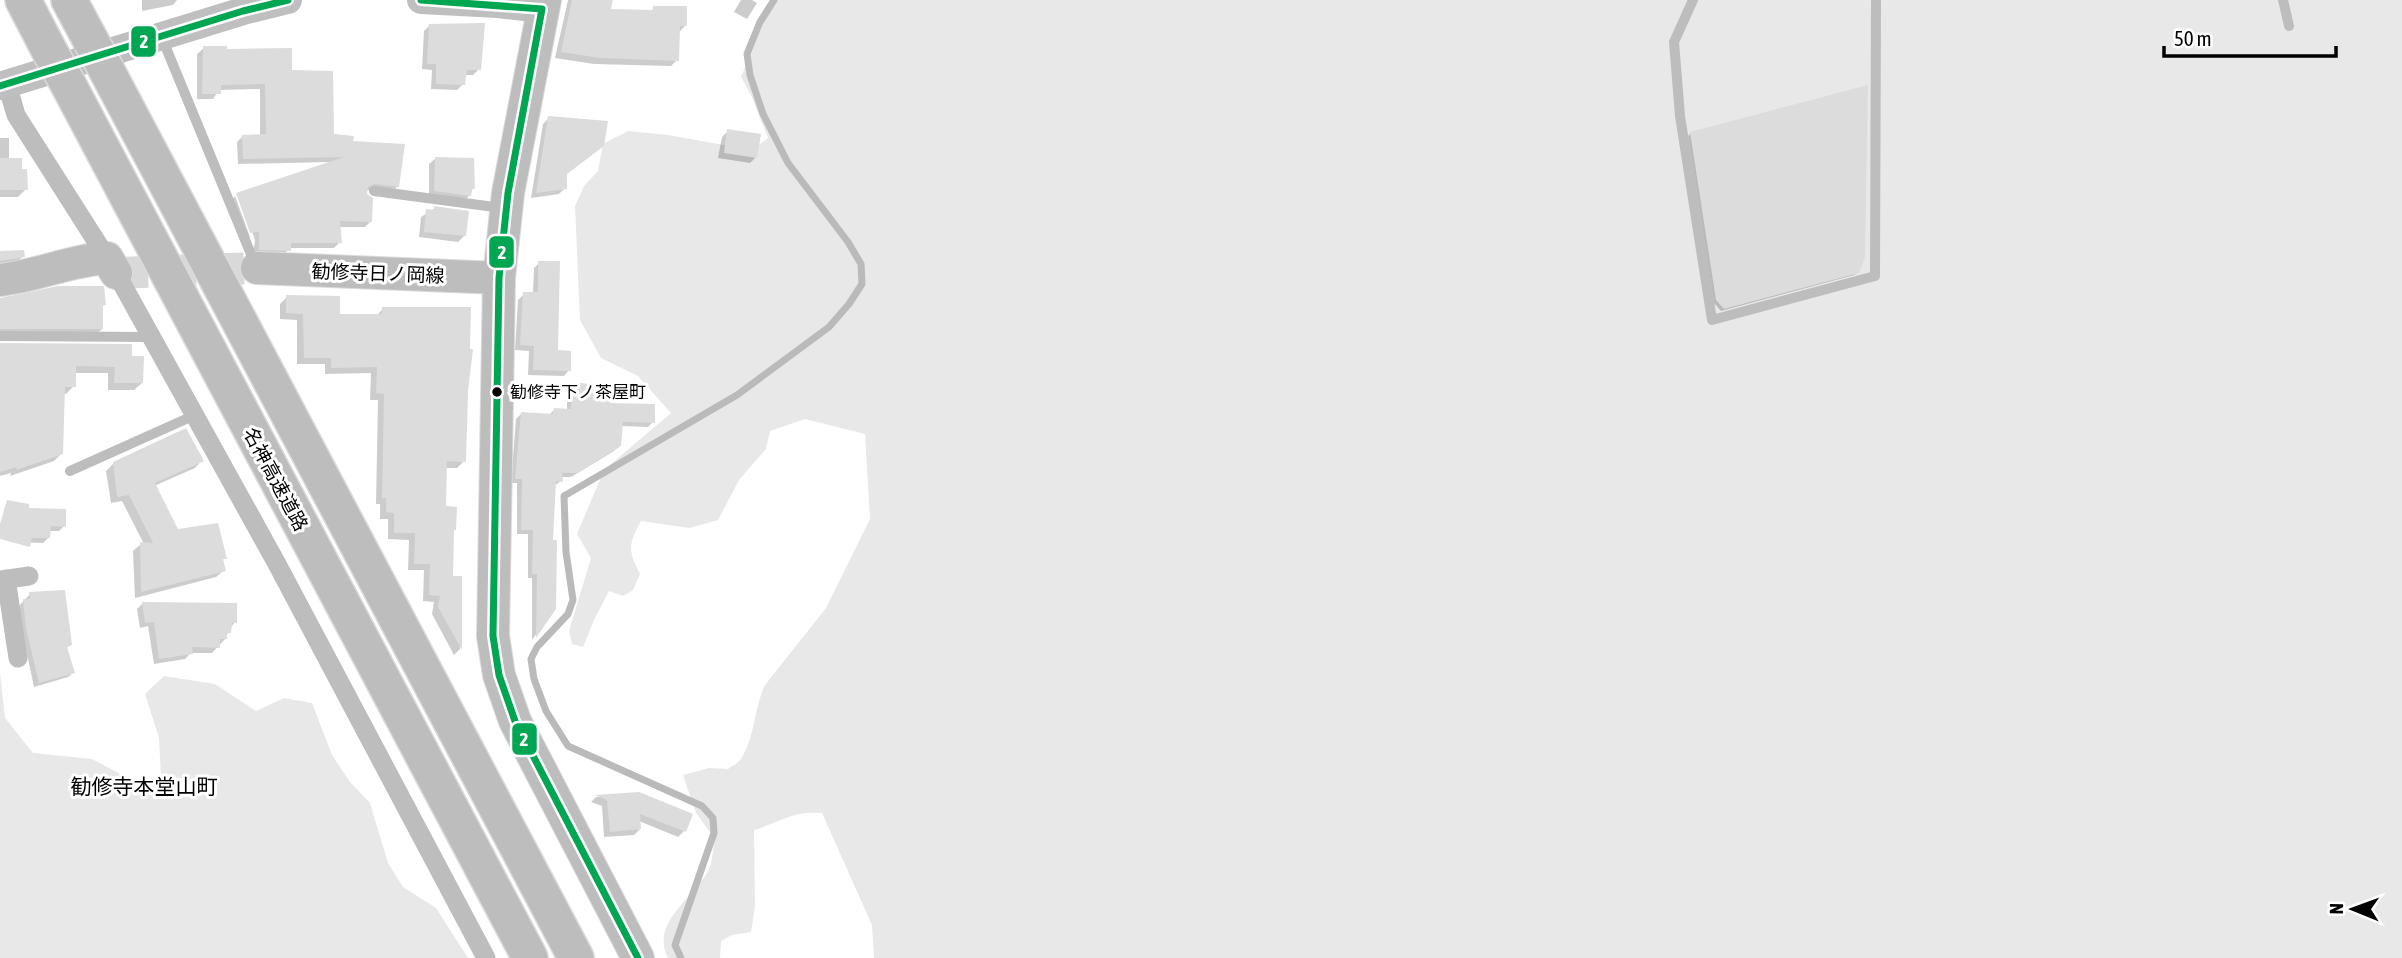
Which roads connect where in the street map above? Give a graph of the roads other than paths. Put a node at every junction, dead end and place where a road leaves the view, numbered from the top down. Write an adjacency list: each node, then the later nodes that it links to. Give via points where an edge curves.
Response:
1 (23, 0): 26 (highway, 名神高速道路, bridge)
2 (69, 0): 27 (highway, bridge)
3 (288, 0): 10 (street)
4 (421, 0): 8 (street)
5 (1693, 0): 6 (lane, via 1674,42 1680,116 1712,320 1875,276)
6 (1875, 0)
7 (2283, 0): 9 (lane)
8 (544, 5): 13 (main road)
9 (2289, 26)
10 (162, 37): 11 (street); 15 (lane)
11 (2, 80): 14 (street, via 16,115)
12 (374, 191): 13 (lane)
13 (506, 209): 16 (main road)
14 (112, 265): 17 (main road, via 83,260); 19 (street)
15 (257, 268): 16 (main road, 勧修寺日ノ岡線)
16 (499, 278): 28 (main road, via 493,636 499,675 515,721)
17 (0, 280)
18 (0, 336): 19 (lane)
19 (152, 337): 20 (street)
20 (195, 415): 21 (lane); 25 (street)
21 (70, 471)
22 (29, 576): 23 (street)
23 (3, 580): 24 (street)
24 (18, 658)
25 (486, 958)
26 (530, 958)
27 (576, 958)
28 (638, 958)

